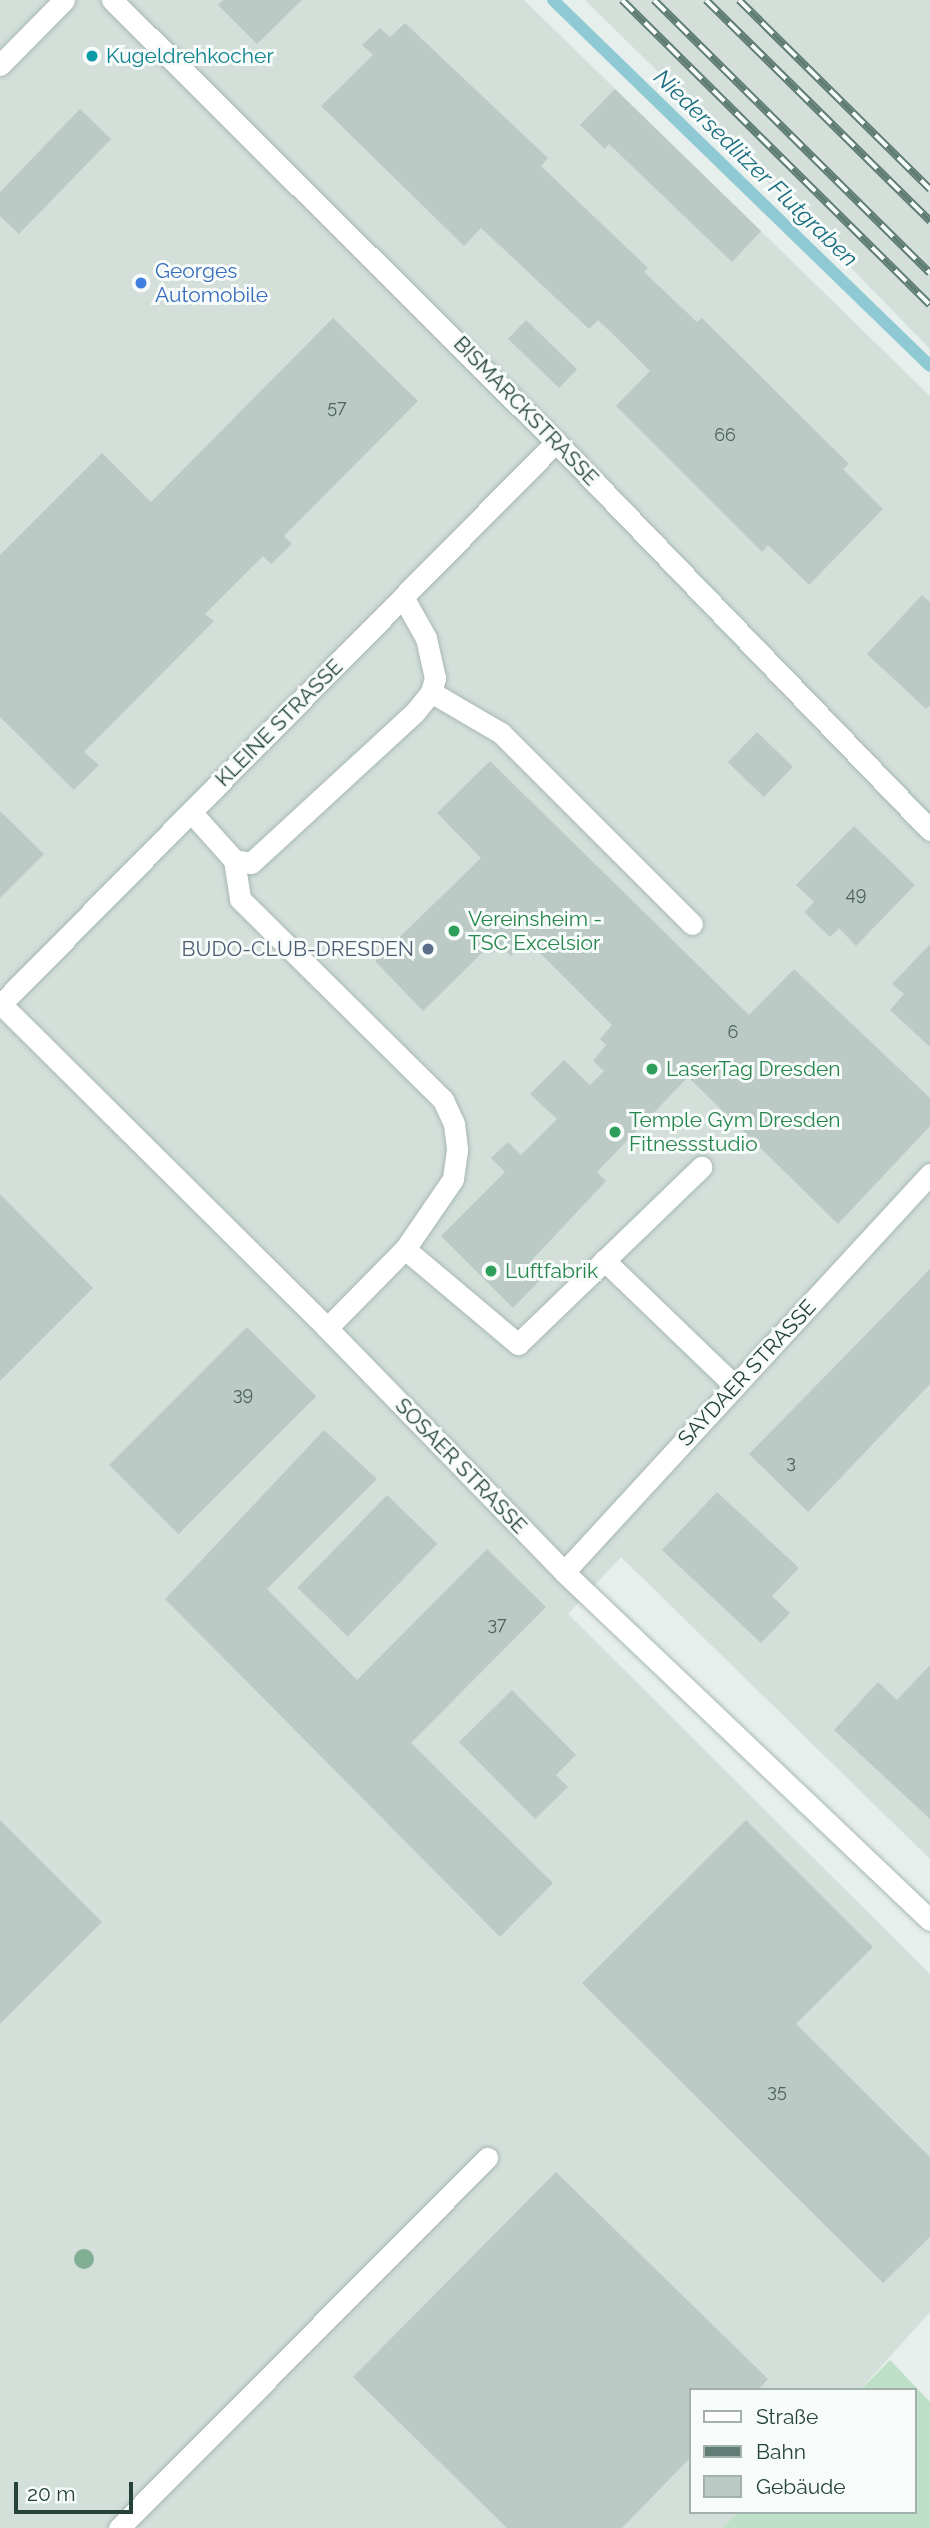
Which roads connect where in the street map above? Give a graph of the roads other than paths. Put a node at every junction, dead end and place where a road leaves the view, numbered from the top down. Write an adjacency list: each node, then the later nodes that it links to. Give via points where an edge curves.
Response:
1 (64, 0): 3 (street)
2 (112, 0): 4 (street, BISMARCKSTRASSE)
3 (0, 65)
4 (556, 442): 5 (street, KLEINE STRASSE); 8 (street, BISMARCKSTRASSE)
5 (402, 597): 6 (street, via 426,638 435,678); 7 (street, KLEINE STRASSE)
6 (431, 692): 9 (street, via 251,863); 10 (street, via 501,733)
7 (191, 812): 9 (street); 11 (street, KLEINE STRASSE)
8 (930, 830)
9 (234, 860): 14 (street, via 240,899 443,1100 454,1124 453,1180)
10 (692, 924)
11 (0, 1003): 16 (street, SOSAER STRASSE)
12 (701, 1167): 15 (street)
13 (930, 1174): 17 (street, SAYDAER STRASSE)
14 (405, 1249): 15 (street, via 518,1344); 16 (street)
15 (604, 1260): 17 (street)
16 (327, 1328): 18 (street, SOSAER STRASSE)
17 (736, 1386): 18 (street, SAYDAER STRASSE)
18 (564, 1572): 19 (street, SOSAER STRASSE)
19 (930, 1920)
20 (487, 2158): 21 (street)
21 (119, 2528)

